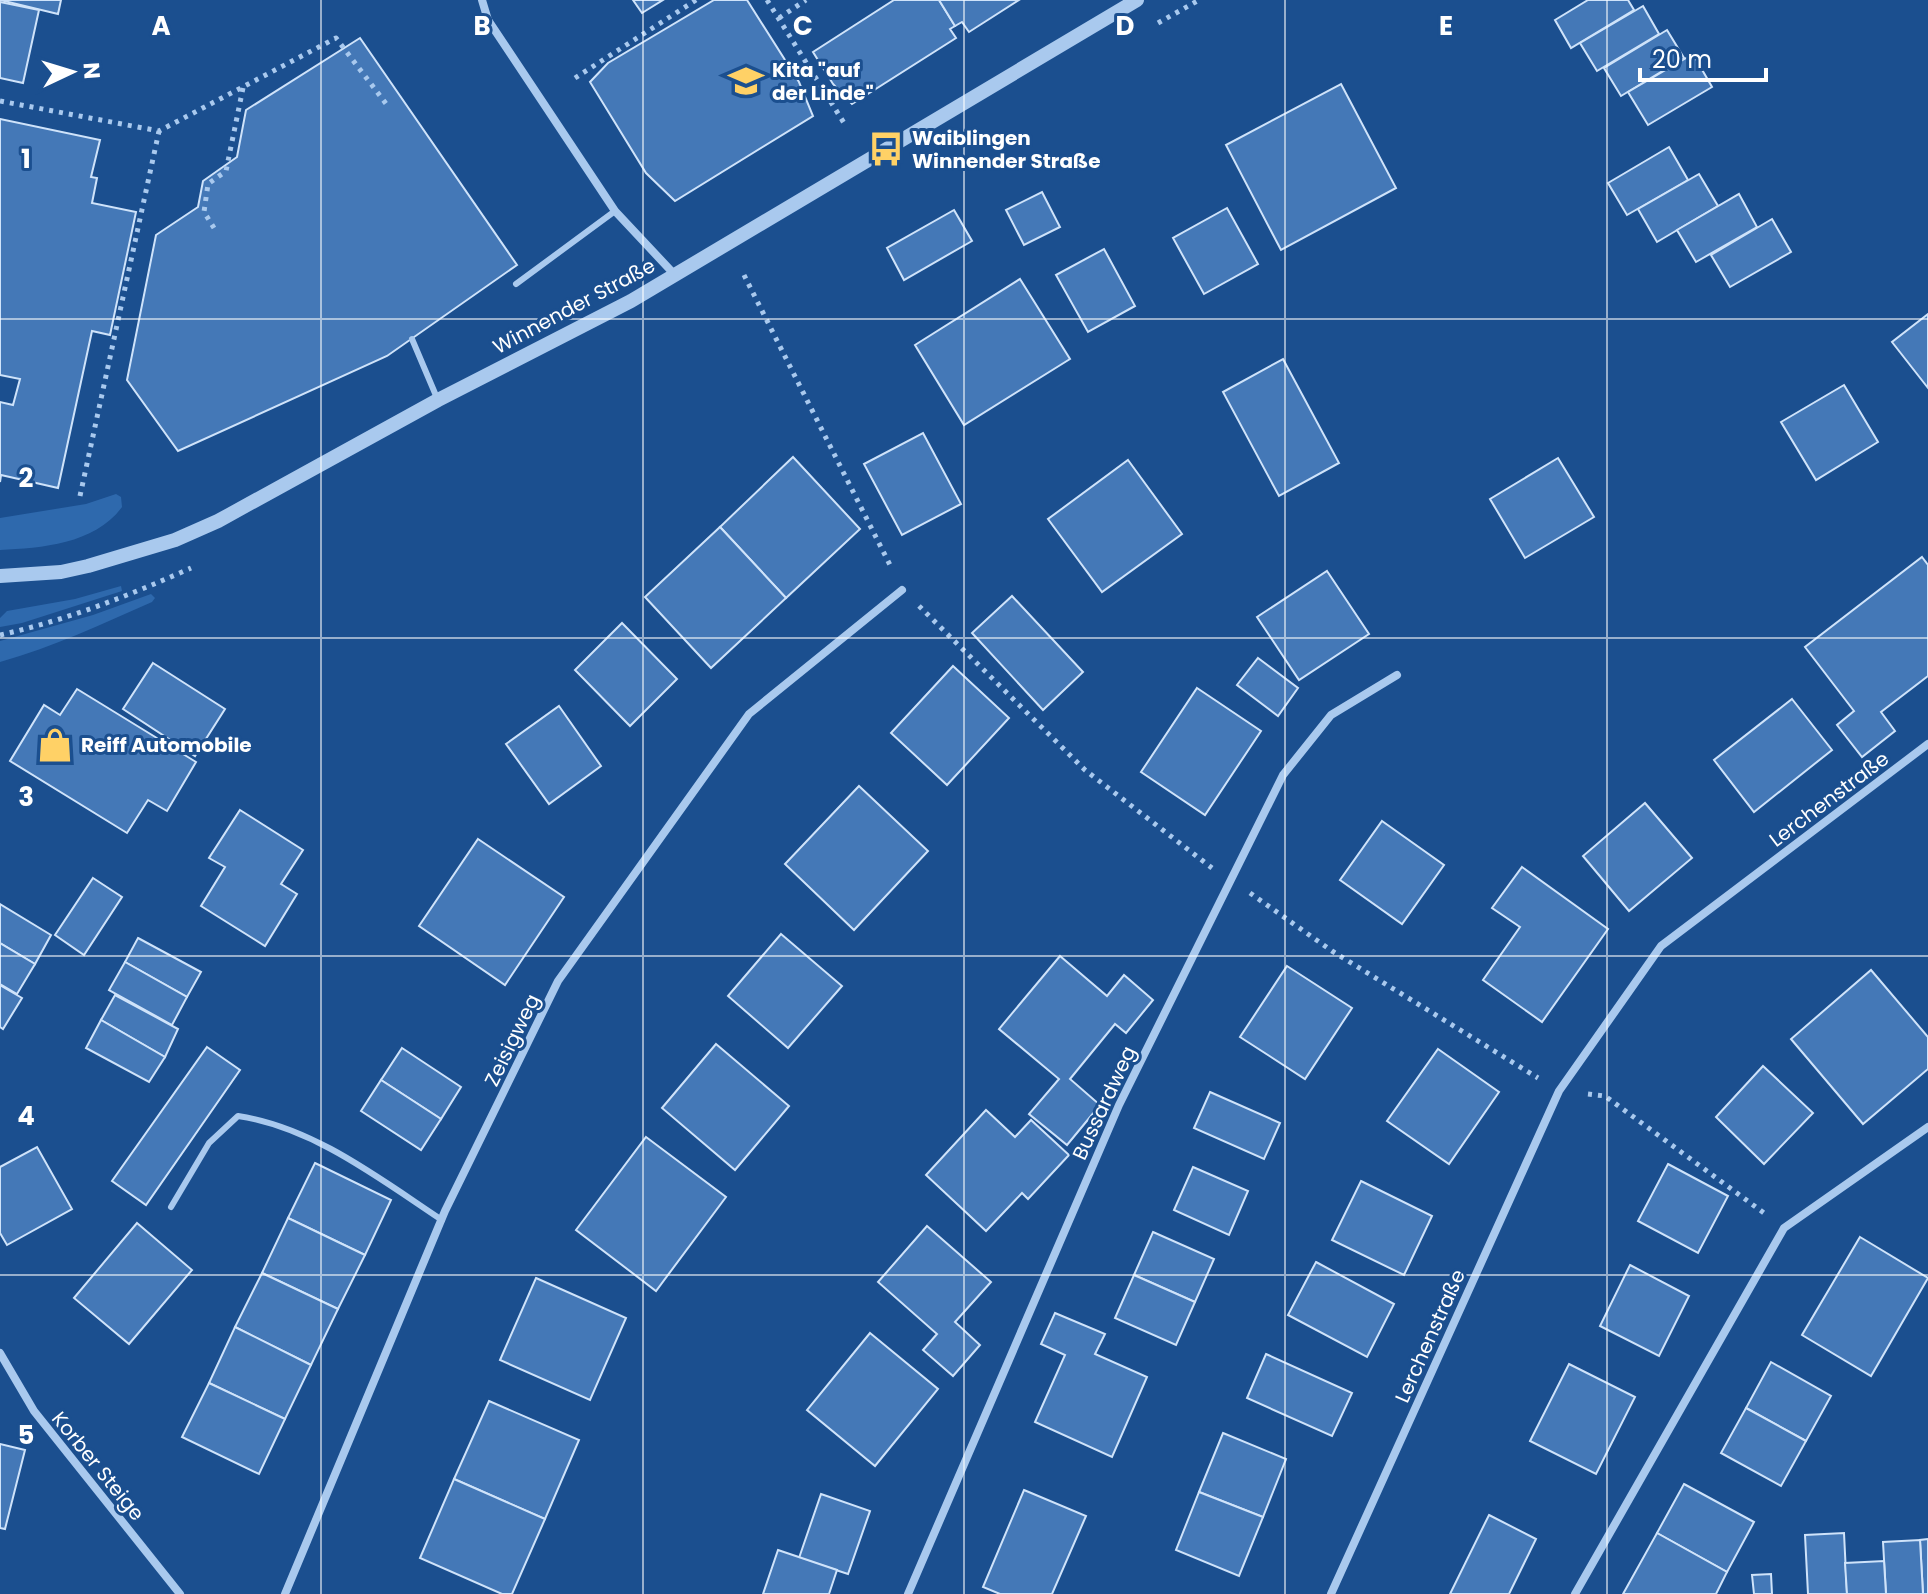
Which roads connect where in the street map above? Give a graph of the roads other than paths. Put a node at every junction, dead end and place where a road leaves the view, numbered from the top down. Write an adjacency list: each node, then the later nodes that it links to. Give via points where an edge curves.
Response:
1 (482, 0): 3 (street, via 488,20)
2 (1137, 0): 4 (street, Winnender Straße)
3 (615, 211): 4 (street); 5 (lane)
4 (675, 275): 7 (street, Winnender Straße)
5 (516, 284)
6 (412, 339): 7 (lane)
7 (438, 400): 8 (street, Winnender Straße, via 175,540 61,572)
8 (0, 576)
9 (902, 590): 14 (street, Zeisigweg, via 749,714 558,981)
10 (1397, 675): 18 (street, Bussardweg, via 1331,715 1283,775 1119,1105)
11 (1928, 744): 19 (street, Lerchenstraße, via 1661,946 1559,1091)
12 (1928, 1127): 20 (street, via 1784,1228)
13 (171, 1207): 14 (lane, via 209,1143 238,1116 315,1141)
14 (442, 1220): 17 (street, Zeisigweg)
15 (0, 1353): 16 (street, Korber Steige, via 34,1411)
16 (180, 1594)
17 (285, 1594)
18 (908, 1594)
19 (1331, 1594)
20 (1575, 1594)

